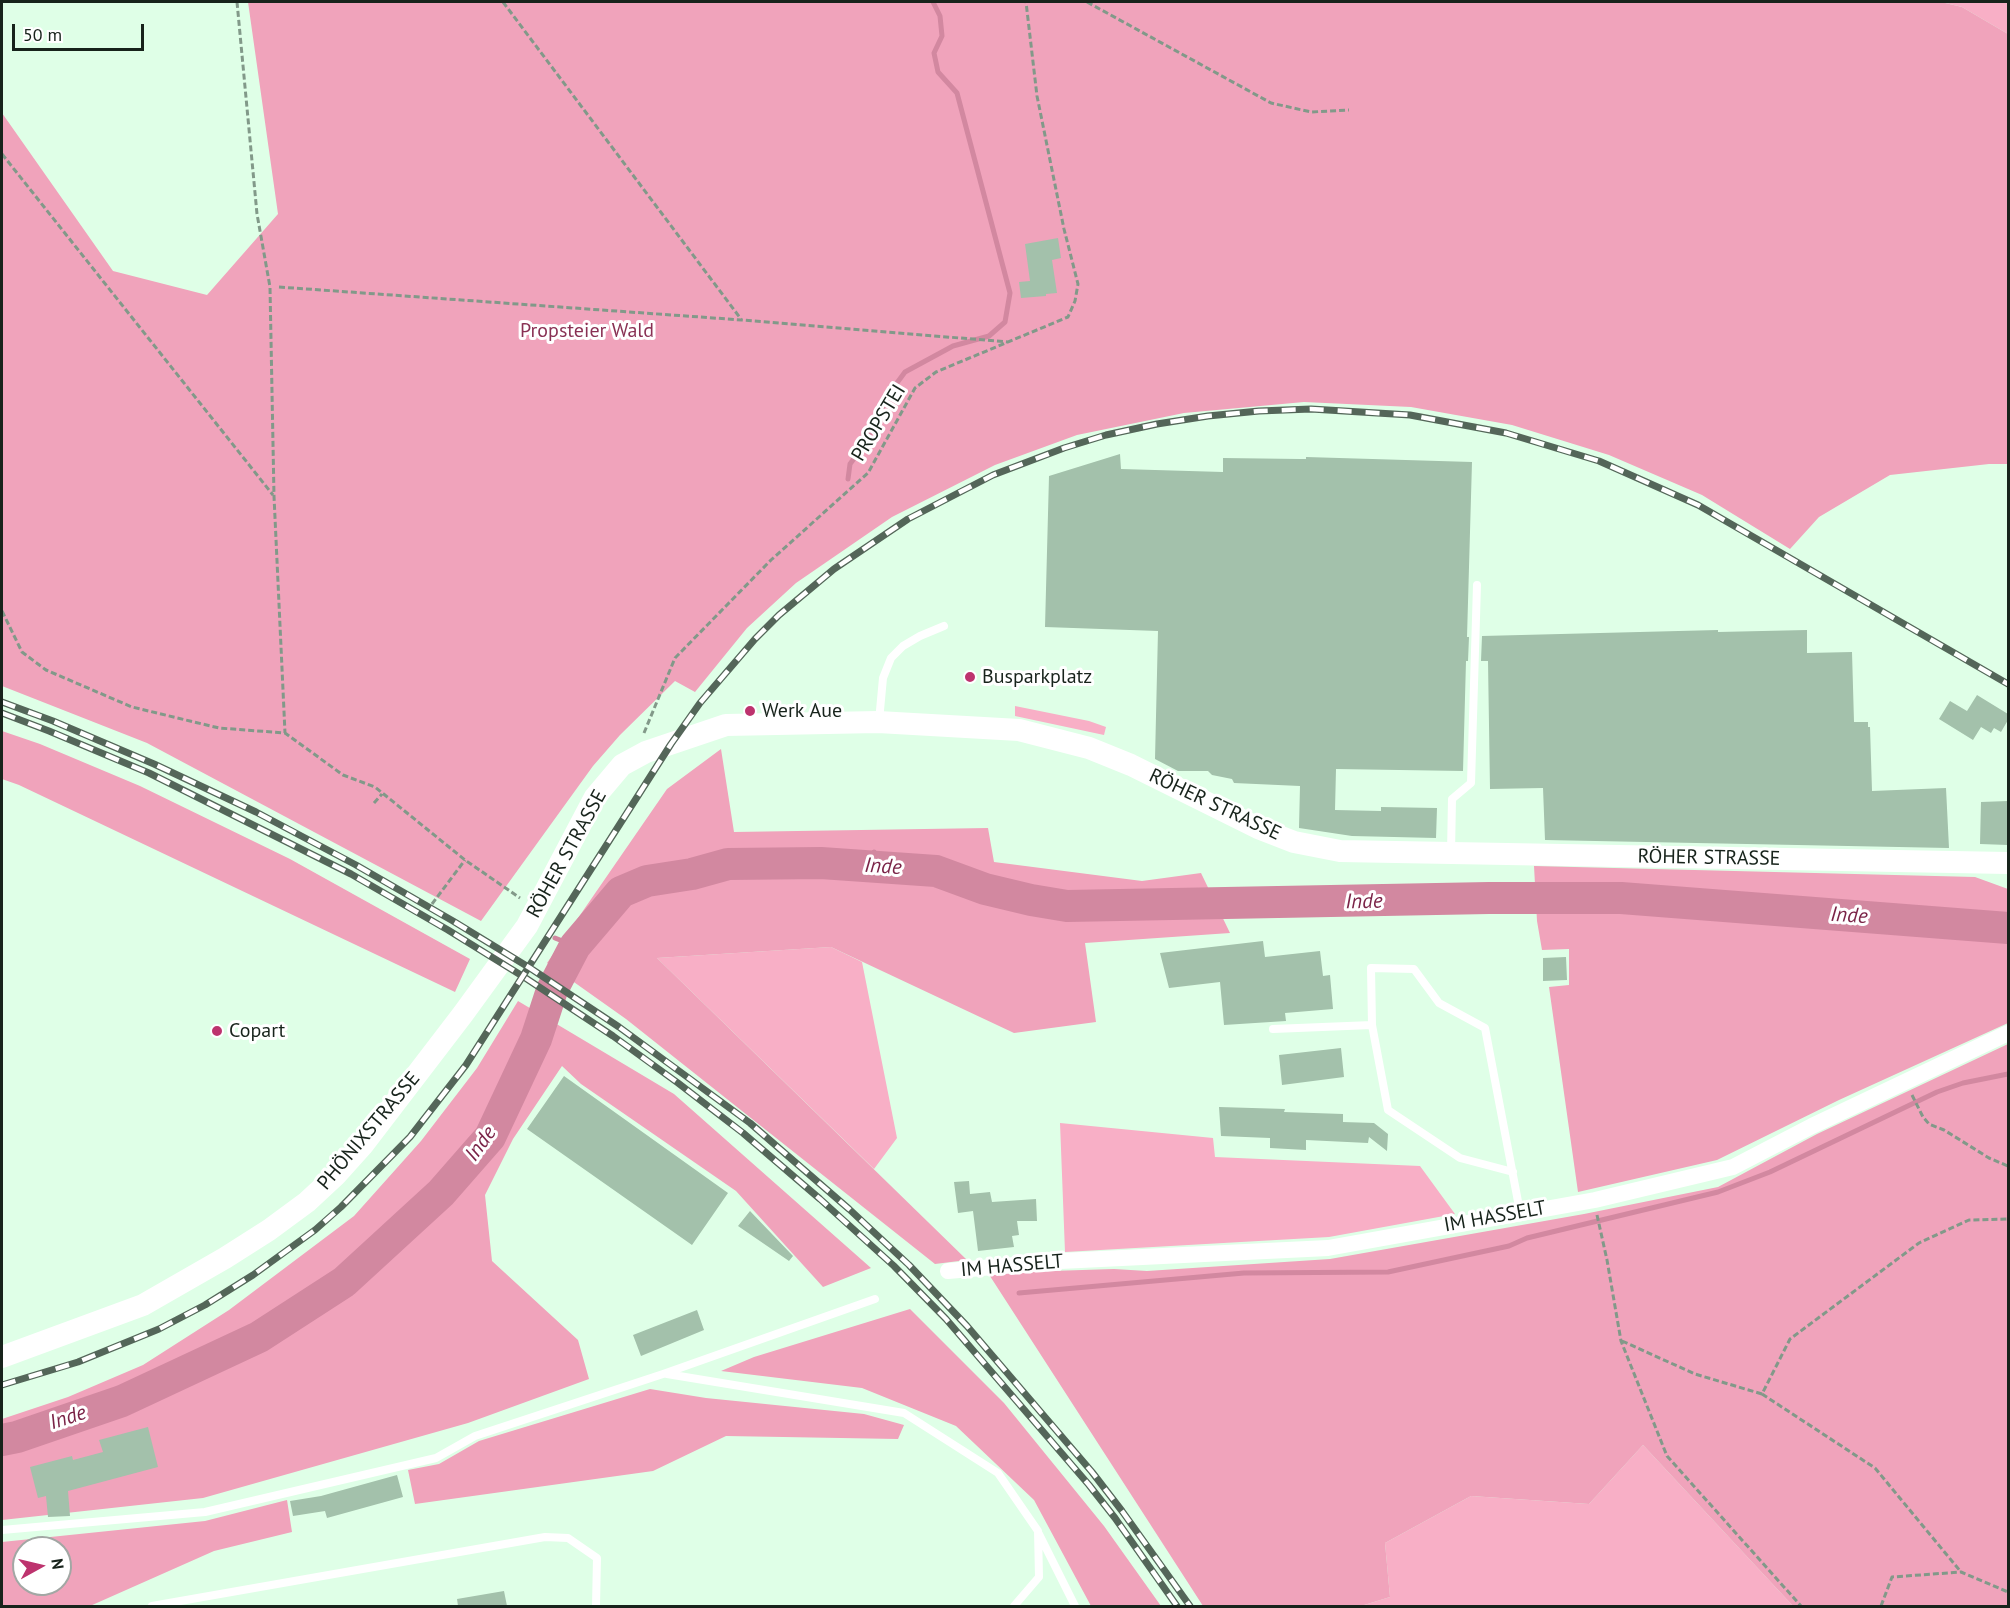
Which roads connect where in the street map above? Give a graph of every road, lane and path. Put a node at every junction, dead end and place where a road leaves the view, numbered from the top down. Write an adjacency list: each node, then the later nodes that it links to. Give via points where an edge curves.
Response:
1 (237, 2): 10 (path, via 257,214 270,287)
2 (503, 2): 8 (path)
3 (1026, 2): 9 (path, PROPSTEI, via 1037,96 1078,284 1068,316)
4 (1087, 2): 5 (path, via 1271,103 1311,112)
5 (1349, 110)
6 (2, 154): 10 (path)
7 (279, 287): 8 (path)
8 (742, 320): 9 (path)
9 (1010, 342): 16 (path, PROPSTEI, via 936,372 915,388 868,473 771,560 675,658 642,737)
10 (274, 496): 15 (path)
11 (1477, 585): 19 (lane, via 1471,783 1452,799)
12 (2, 611): 15 (path, via 22,652 46,670 132,707 219,728)
13 (944, 626): 14 (lane, via 903,646 891,658 883,678)
14 (879, 722): 19 (main road, RÖHER STRASSE, via 1019,730 1070,742 1131,765 1258,828 1311,846 1340,851); 23 (main road, RÖHER STRASSE, via 726,725 645,752 622,765 596,797)
15 (285, 733): 17 (path, via 343,775 375,787)
16 (653, 735)
17 (382, 794): 18 (path); 20 (path)
18 (374, 803)
19 (1451, 853): 21 (main road, RÖHER STRASSE)
20 (465, 860): 22 (path); 23 (path, via 523,901)
21 (2008, 863)
22 (432, 904)
23 (532, 917): 36 (main road, PHÖNIXSTRASSE, via 362,1146 307,1202 225,1258 143,1305)
24 (1372, 1025): 25 (lane); 29 (lane, via 1388,1110 1460,1158); 29 (lane, via 1371,968 1414,969 1439,1003 1485,1028)
25 (1273, 1029)
26 (2008, 1033): 30 (street, IM HASSELT, via 1733,1167 1594,1200)
27 (1913, 1099): 28 (path, via 1929,1124)
28 (2008, 1166)
29 (1513, 1172): 30 (lane)
30 (1520, 1212): 33 (street, IM HASSELT, via 1328,1248 1060,1261)
31 (1598, 1216): 35 (path)
32 (2008, 1219): 38 (path, via 1969,1220 1919,1243 1790,1339)
33 (948, 1271)
34 (876, 1299): 37 (lane)
35 (1620, 1341): 38 (path, via 1695,1374); 47 (path, via 1667,1456)
36 (2, 1357)
37 (663, 1374): 39 (lane, via 475,1436 436,1458 205,1512); 40 (lane, via 904,1413 998,1473)
38 (1762, 1394): 41 (path, via 1875,1468)
39 (2, 1530)
40 (1038, 1531): 45 (lane, via 1039,1577); 46 (lane)
41 (1961, 1572): 42 (path); 48 (path, via 1892,1577)
42 (2008, 1592)
43 (152, 1606): 44 (lane, via 545,1537 568,1538 597,1558)
44 (596, 1606)
45 (1014, 1606)
46 (1075, 1606)
47 (1801, 1606)
48 (1881, 1606)

